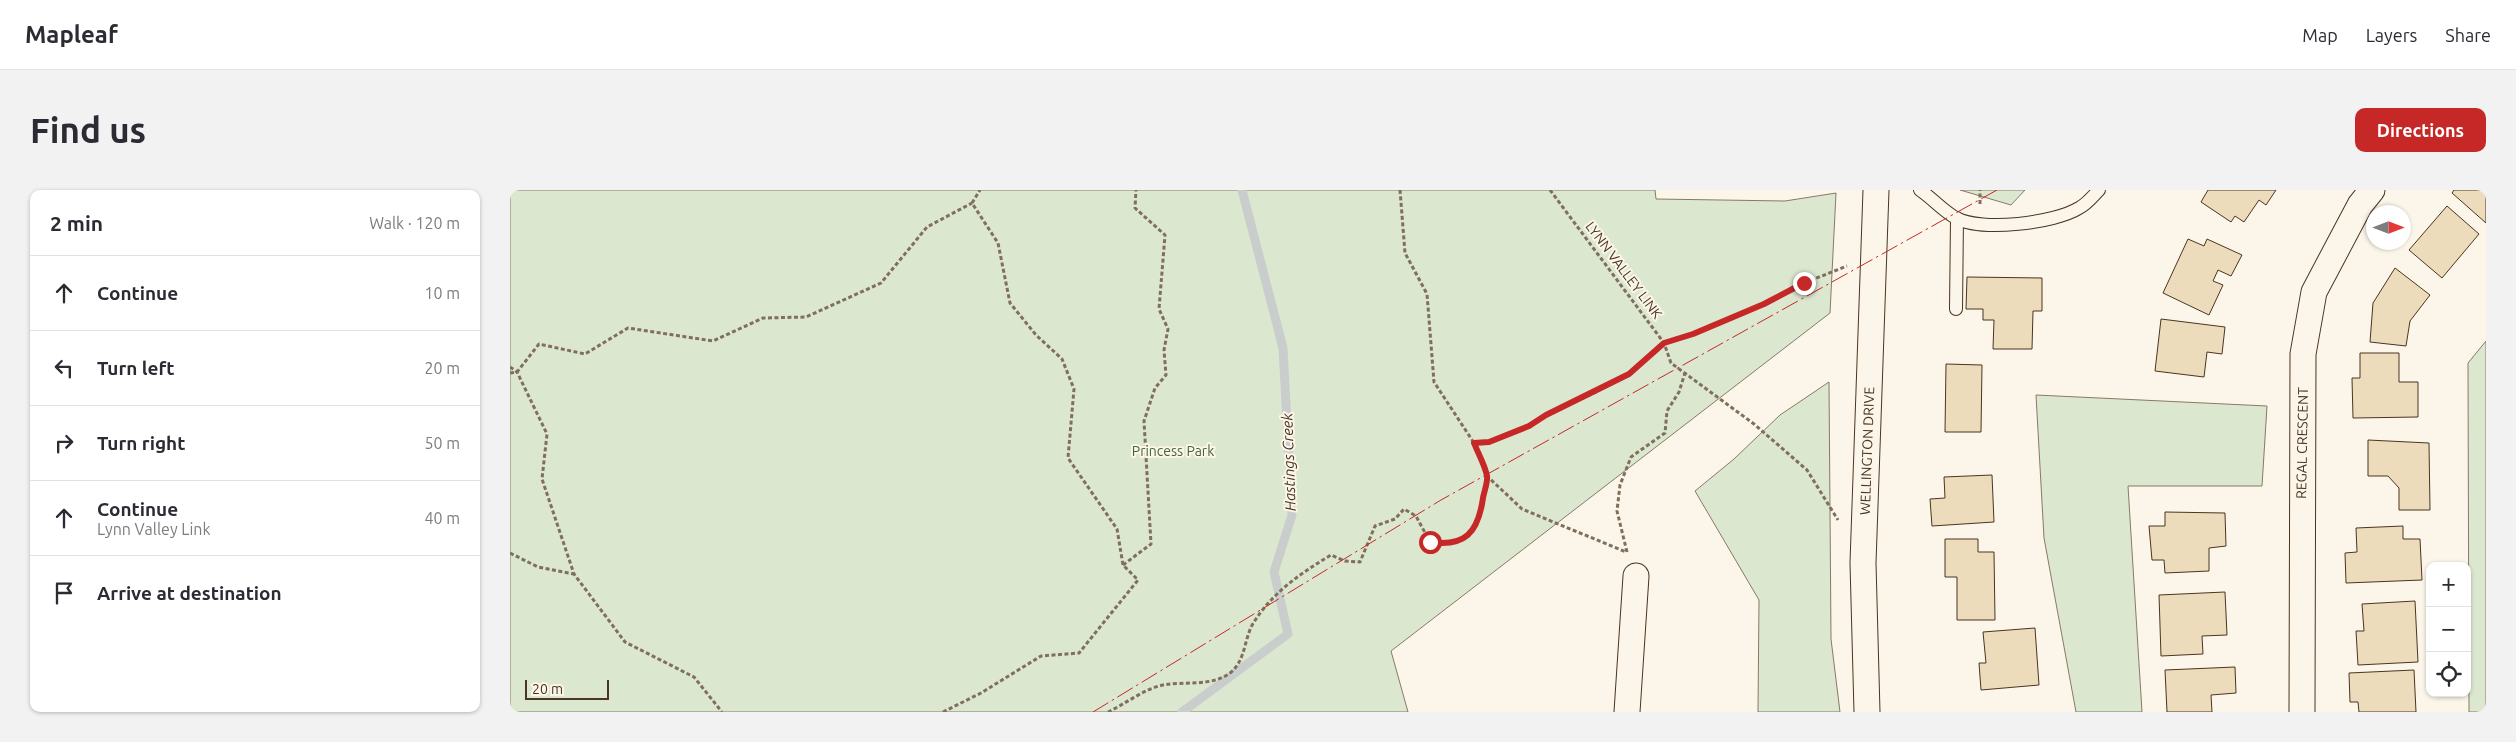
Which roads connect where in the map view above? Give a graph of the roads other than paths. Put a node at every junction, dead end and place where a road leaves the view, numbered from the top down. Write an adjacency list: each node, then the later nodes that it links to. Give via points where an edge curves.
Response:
1 (1876, 190): 9 (street, WELLINGTON DRIVE, via 1863,563)
2 (1920, 190): 5 (lane)
3 (2099, 190): 5 (lane, via 2080,208 2057,218 2027,224)
4 (2372, 190): 10 (street, REGAL CRESCENT, via 2360,206 2314,292 2303,354)
5 (1957, 218): 6 (lane)
6 (1956, 309)
7 (1636, 576): 8 (street)
8 (1626, 712)
9 (1867, 712)
10 (2302, 712)

